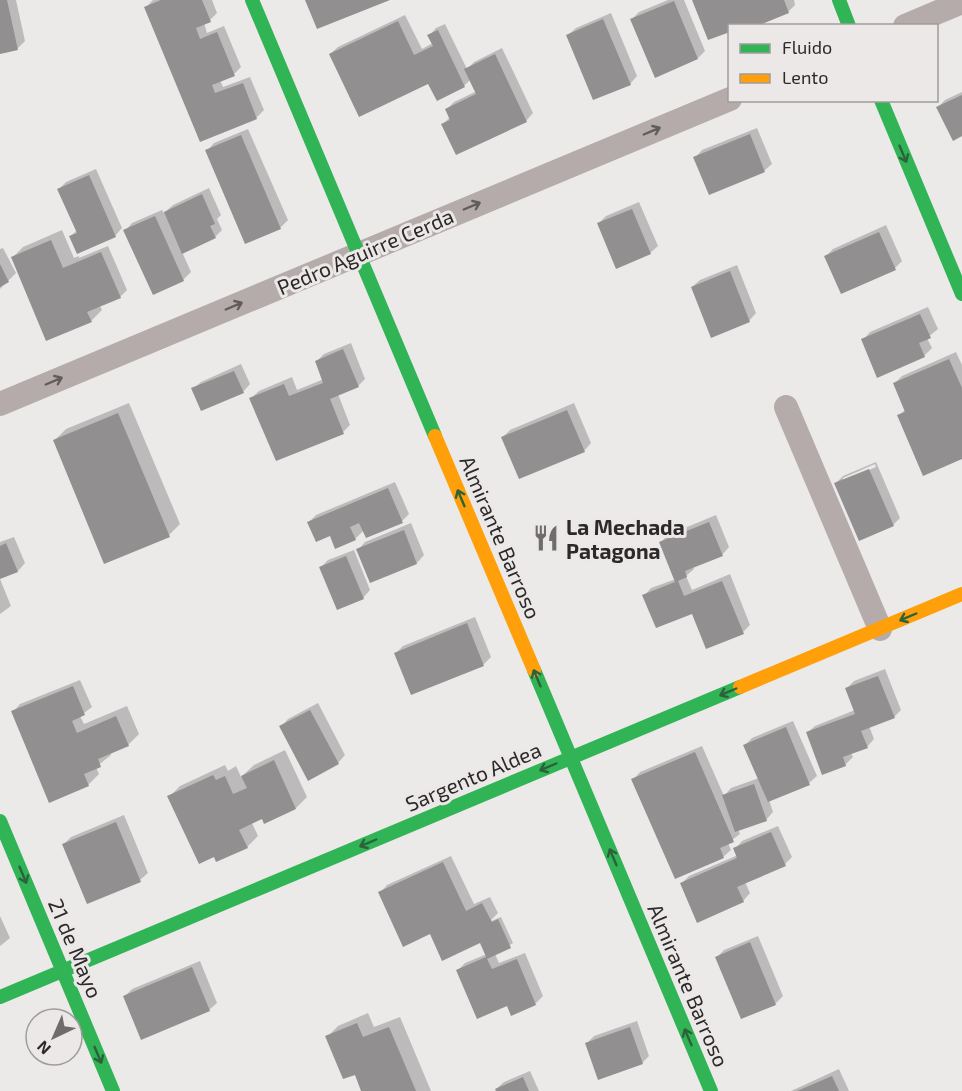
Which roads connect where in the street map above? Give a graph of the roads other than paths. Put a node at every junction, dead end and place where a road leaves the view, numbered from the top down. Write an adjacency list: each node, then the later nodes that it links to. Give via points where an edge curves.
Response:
1 (252, 0): 8 (street, Almirante Barroso)
2 (838, 0): 4 (street)
3 (962, 2): 5 (street)
4 (848, 24)
5 (910, 24)
6 (728, 99): 8 (street, Pedro Aguirre Cerda, one-way to 6)
7 (882, 102): 9 (street, one-way to 9)
8 (359, 254): 10 (street, Pedro Aguirre Cerda, one-way to 8); 14 (street, Almirante Barroso, one-way to 8)
9 (962, 294)
10 (0, 404)
11 (786, 407): 13 (street)
12 (962, 594): 13 (street, Sargento Aldea, one-way to 13)
13 (880, 629): 14 (street, Sargento Aldea, one-way to 14)
14 (571, 758): 16 (street, Sargento Aldea, one-way to 16); 19 (street, Almirante Barroso, one-way to 14)
15 (0, 821): 16 (street, 21 de Mayo, one-way to 16)
16 (62, 970): 17 (street, Sargento Aldea); 18 (street, 21 de Mayo, one-way to 18)
17 (0, 996)
18 (113, 1091)
19 (711, 1091)

